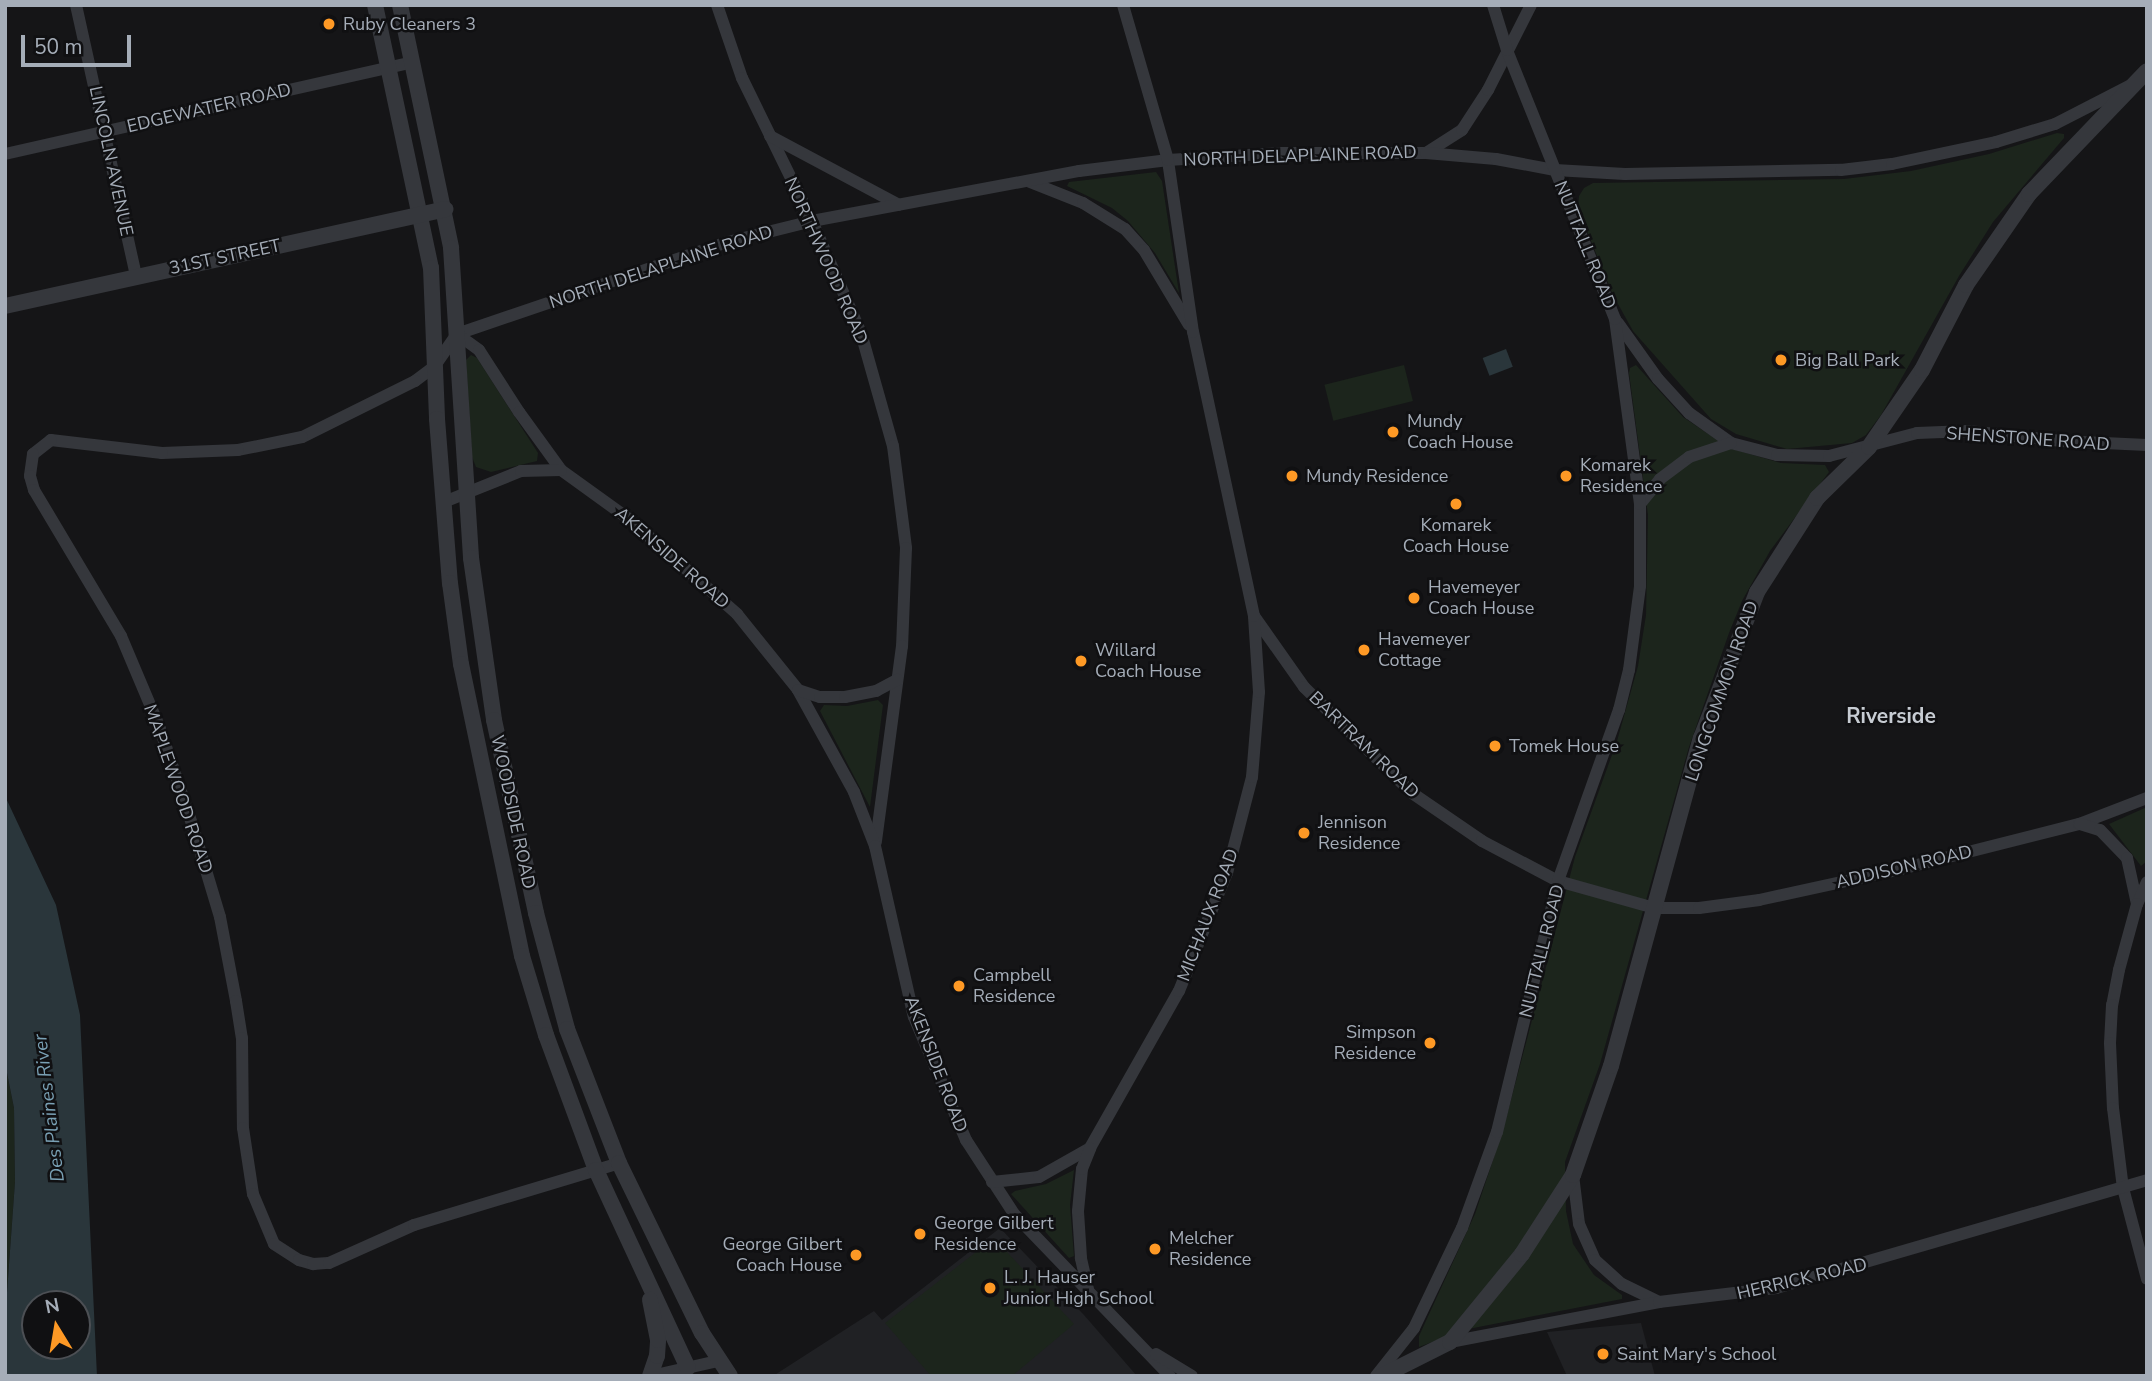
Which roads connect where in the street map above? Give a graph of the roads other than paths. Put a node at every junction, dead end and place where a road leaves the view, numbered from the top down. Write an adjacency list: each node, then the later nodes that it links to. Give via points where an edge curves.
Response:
1 (76, 5): 13 (street, LINCOLN AVENUE)
2 (375, 5): 10 (street, WOODSIDE ROAD)
3 (400, 5): 9 (street, WOODSIDE ROAD)
4 (717, 5): 14 (street, NORTHWOOD ROAD, via 742,78)
5 (1123, 5): 17 (street)
6 (1493, 5): 8 (street)
7 (1531, 5): 8 (street)
8 (1507, 50): 16 (street, via 1462,130); 18 (street, NUTTALL ROAD)
9 (412, 62): 10 (street, EDGEWATER ROAD); 21 (street, WOODSIDE ROAD)
10 (389, 68): 13 (street, EDGEWATER ROAD); 22 (street, WOODSIDE ROAD)
11 (2147, 74): 12 (street, LONGCOMMON ROAD)
12 (2130, 86): 18 (street, NORTH DELAPLAINE ROAD, via 2055,124 1892,164 1721,174); 32 (street, LONGCOMMON ROAD, via 2029,194 1966,285 1922,370)
13 (105, 132): 15 (street, EDGEWATER ROAD); 24 (street, LINCOLN AVENUE)
14 (769, 136): 20 (street, NORTHWOOD ROAD); 23 (street, NORTHWOOD ROAD)
15 (5, 153)
16 (1426, 153): 17 (street, NORTH DELAPLAINE ROAD, via 1280,153); 18 (street, NORTH DELAPLAINE ROAD)
17 (1168, 160): 19 (street, NORTH DELAPLAINE ROAD); 27 (street, MICHAUX ROAD)
18 (1555, 170): 26 (street, NUTTALL ROAD)
19 (1027, 181): 20 (street, NORTH DELAPLAINE ROAD); 27 (street, MICHAUX ROAD, via 1083,203 1125,229 1144,250)
20 (898, 205): 23 (street, NORTH DELAPLAINE ROAD)
21 (444, 209): 22 (street, 31ST STREET); 28 (street, WOODSIDE ROAD, via 456,285)
22 (421, 214): 24 (street, 31ST STREET); 29 (street, WOODSIDE ROAD, via 434,299)
23 (812, 221): 28 (street, NORTH DELAPLAINE ROAD, via 728,242); 38 (street, NORTHWOOD ROAD, via 860,333 893,446 906,548)
24 (136, 276): 25 (street, 31ST STREET)
25 (5, 306)
26 (1615, 319): 30 (street, NUTTALL ROAD, via 1689,413); 36 (street, NUTTALL ROAD)
27 (1193, 332): 37 (street, MICHAUX ROAD)
28 (457, 334): 29 (street, MAPLEWOOD ROAD); 33 (street, AKENSIDE ROAD, via 479,350); 34 (street, WOODSIDE ROAD)
29 (435, 366): 35 (street, WOODSIDE ROAD); 49 (street, MAPLEWOOD ROAD, via 415,381 302,437 238,450 162,453 51,440 33,454 30,476 130,657 193,827 219,917 236,1001 242,1038 243,1128 253,1194 274,1244 299,1261 329,1263 414,1225)
30 (1731, 443): 32 (street, NUTTALL ROAD, via 1788,455 1829,456); 36 (street, via 1689,457 1660,479)
31 (2147, 445): 32 (street, SHENSTONE ROAD, via 1968,431 1917,433)
32 (1869, 447): 46 (street, LONGCOMMON ROAD, via 1818,498 1757,592 1701,738)
33 (561, 470): 34 (street, via 521,471); 39 (street, AKENSIDE ROAD, via 629,519 737,614)
34 (466, 493): 35 (street); 48 (street, WOODSIDE ROAD, via 486,674 520,845 552,981)
35 (443, 502): 49 (street, WOODSIDE ROAD, via 469,713 522,956 545,1035)
36 (1640, 504): 43 (street, NUTTALL ROAD, via 1640,586 1629,670)
37 (1254, 616): 43 (street, BARTRAM ROAD, via 1304,687 1412,793 1482,841); 47 (street, MICHAUX ROAD, via 1259,692 1252,777 1227,873 1179,991)
38 (897, 680): 39 (street, via 876,691 845,697 820,697); 42 (street, NORTHWOOD ROAD)
39 (798, 690): 42 (street, AKENSIDE ROAD, via 854,792)
40 (2147, 798): 41 (street, ADDISON ROAD)
41 (2079, 824): 45 (street, via 2101,830 2127,858); 46 (street, ADDISON ROAD, via 1759,900)
42 (875, 846): 52 (street, AKENSIDE ROAD, via 914,1017 944,1095)
43 (1559, 881): 46 (street, BARTRAM ROAD); 66 (street, NUTTALL ROAD, via 1497,1132 1462,1228 1414,1328)
44 (2147, 882): 45 (street)
45 (2137, 904): 53 (street, via 2119,970 2111,1030 2113,1108)
46 (1655, 908): 50 (street, LONGCOMMON ROAD, via 1611,1066)
47 (1090, 1149): 52 (street, via 1039,1177); 56 (street, MICHAUX ROAD, via 1082,1169 1078,1212)
48 (619, 1163): 49 (street, MAPLEWOOD ROAD); 60 (street, WOODSIDE ROAD)
49 (596, 1170): 54 (street, WOODSIDE ROAD)
50 (1573, 1175): 57 (street, LONGCOMMON ROAD, via 1580,1224 1595,1260 1622,1284); 58 (street, LONGCOMMON ROAD, via 1522,1254)
51 (2147, 1180): 53 (street, HERRICK ROAD)
52 (992, 1182): 56 (street, AKENSIDE ROAD, via 1014,1214)
53 (2123, 1188): 55 (street); 57 (street, HERRICK ROAD, via 1776,1288)
54 (646, 1277): 61 (street, WOODSIDE ROAD); 62 (street, via 658,1340)
55 (2147, 1279)
56 (1088, 1291): 59 (street, AKENSIDE ROAD)
57 (1659, 1302): 58 (street, HERRICK ROAD)
58 (1450, 1342): 67 (street, LONGCOMMON ROAD)
59 (1146, 1348): 64 (street, AKENSIDE ROAD); 65 (street, AKENSIDE ROAD)
60 (718, 1361): 61 (street); 63 (street, WOODSIDE ROAD)
61 (689, 1372): 62 (street)
62 (650, 1376)
63 (730, 1376)
64 (1170, 1376)
65 (1192, 1376)
66 (1376, 1376)
67 (1382, 1376)

